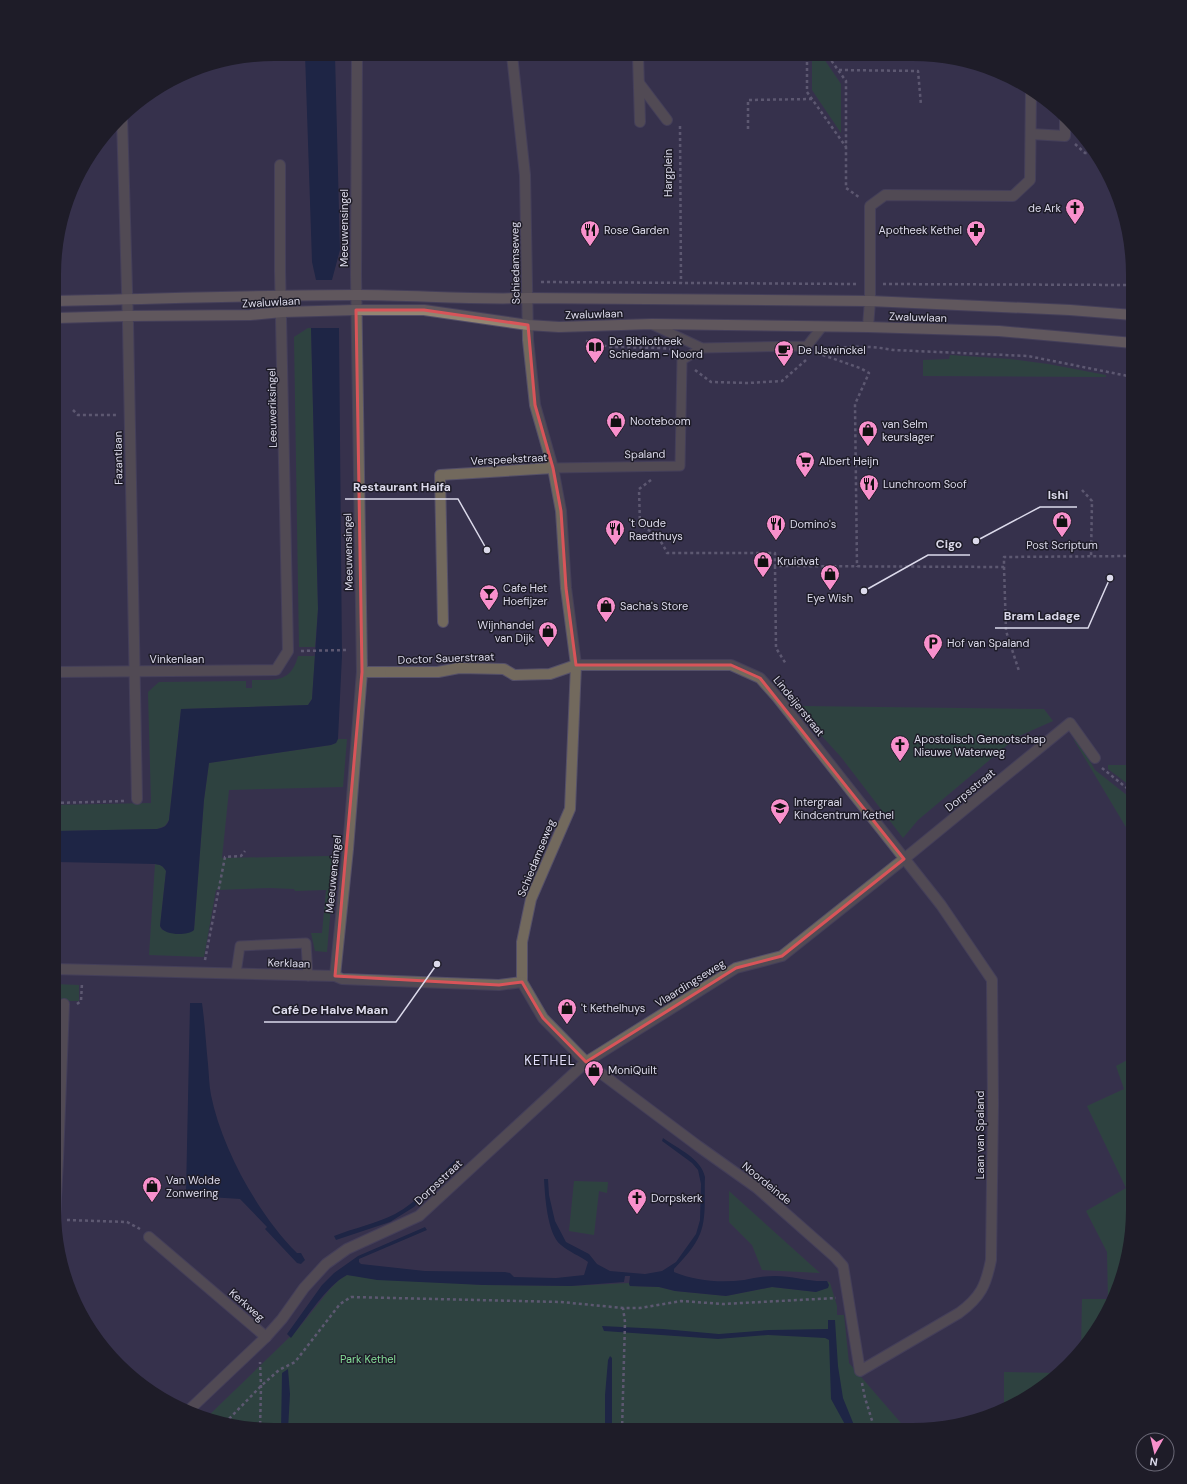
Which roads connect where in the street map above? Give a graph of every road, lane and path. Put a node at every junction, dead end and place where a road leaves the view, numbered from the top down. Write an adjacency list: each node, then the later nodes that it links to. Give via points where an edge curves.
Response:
1 (357, 61): 25 (street, Meeuwensingel)
2 (513, 61): 27 (street, Schiedamseweg, via 525,175)
3 (638, 61): 7 (street)
4 (807, 61): 8 (path, via 807,92)
5 (832, 61): 6 (path)
6 (838, 70): 10 (path, via 918,71); 18 (path, via 846,81)
7 (639, 83): 11 (street); 12 (street)
8 (812, 98): 15 (path, via 748,100); 18 (path)
9 (1032, 98): 16 (street)
10 (921, 105)
11 (667, 120): 22 (path, Hargplein, via 680,122)
12 (640, 122)
13 (122, 124): 28 (street, Fazantlaan)
14 (1065, 124): 17 (street)
15 (748, 129)
16 (1031, 134): 17 (street); 21 (street, via 1030,180 1013,196 885,195)
17 (1065, 136): 19 (path)
18 (846, 147): 21 (path, via 846,188)
19 (1088, 153)
20 (280, 165): 26 (street, Leeuweriksingel)
21 (870, 206): 23 (street)
22 (681, 283)
23 (870, 284): 24 (path); 30 (street)
24 (1126, 285)
25 (356, 295): 26 (main road, Zwaluwlaan); 27 (main road, Zwaluwlaan); 31 (street, Meeuwensingel)
26 (281, 296): 28 (main road, Zwaluwlaan); 32 (street, Leeuweriksingel)
27 (528, 298): 30 (main road, Zwaluwlaan); 37 (street, Schiedamseweg)
28 (127, 299): 29 (main road, Zwaluwlaan); 34 (street, Fazantlaan)
29 (61, 301)
30 (870, 301): 33 (main road, Zwaluwlaan); 38 (street)
31 (356, 310): 32 (main road, Zwaluwlaan); 37 (main road, Zwaluwlaan, via 424,310); 64 (street, Meeuwensingel)
32 (282, 312): 34 (main road, Zwaluwlaan, via 250,315); 57 (street, Leeuweriksingel)
33 (1126, 314)
34 (127, 316): 35 (main road, Zwaluwlaan); 46 (street, Fazantlaan)
35 (61, 318)
36 (652, 324): 37 (main road, Zwaluwlaan, via 559,327); 39 (main road, Zwaluwlaan); 41 (lane)
37 (528, 325): 48 (street, Schiedamseweg, via 535,405)
38 (868, 327): 39 (main road, Zwaluwlaan); 40 (main road, Zwaluwlaan, via 999,331)
39 (822, 328): 41 (lane, via 807,346)
40 (1126, 342)
41 (702, 348): 47 (lane, Spaland, via 682,360 680,466)
42 (809, 357): 44 (path)
43 (1126, 376): 54 (path, via 1028,356 893,350 876,346 815,352 870,373 855,404)
44 (782, 381)
45 (72, 410): 46 (path, via 78,415)
46 (129, 414): 61 (street, Fazantlaan)
47 (653, 466): 48 (lane, Spaland); 52 (path, via 653,479 639,489 640,525 651,530 663,542 667,553 775,553)
48 (553, 468): 55 (street, Verspeekstraat, via 440,475); 60 (street, Verspeekstraat, via 561,511 566,588)
49 (1082, 490): 51 (path, via 1092,501)
50 (1126, 556): 51 (path)
51 (1091, 557): 53 (path, via 1004,557)
52 (775, 566): 54 (path); 59 (path, via 776,648)
53 (1004, 567): 54 (path); 62 (path, via 1006,631)
54 (857, 568)
55 (443, 622)
56 (353, 650): 58 (path)
57 (288, 651): 61 (street, Vinkenlaan, via 276,670)
58 (304, 651)
59 (786, 664)
60 (576, 665): 64 (street, Doctor Sauerstraat, via 550,674 514,675 504,669 466,668 438,672); 70 (street, Lindeijerstraat, via 731,664 760,678); 77 (street, Schiedamseweg, via 570,809 531,899 522,942)
61 (134, 671): 63 (street, Vinkenlaan); 67 (street, Fazantlaan)
62 (1019, 671)
63 (61, 672)
64 (362, 672): 76 (street, Meeuwensingel)
65 (1095, 758): 66 (path, via 1104,771); 70 (street, Dorpsstraat, via 1070,723)
66 (1126, 788)
67 (137, 799): 68 (path)
68 (61, 803)
69 (246, 852): 73 (path, via 241,856 225,857)
70 (904, 859): 80 (street, Vlaardingseweg, via 782,956 736,968); 87 (street, Laan van Spaland, via 941,906 992,980 991,1260 987,1279 980,1294 971,1304)
71 (61, 968): 72 (street, Kerklaan)
72 (82, 969): 73 (street, Kerklaan); 78 (path, via 81,1001 76,1004)
73 (203, 973): 74 (street, Kerklaan)
74 (236, 973): 75 (street, Kerklaan); 75 (lane, via 240,946 306,943)
75 (308, 976): 76 (street, Kerklaan)
76 (335, 976): 77 (street, Kerklaan, via 342,979 500,985)
77 (522, 982): 80 (street, via 543,1018)
78 (64, 1004): 79 (street)
79 (61, 1047)
80 (586, 1062): 83 (street, Noordeinde, via 757,1188 835,1257 843,1266); 85 (street, Dorpsstraat, via 419,1216 346,1249 326,1264)
81 (61, 1217): 82 (path, via 66,1220 127,1222)
82 (149, 1237): 85 (street, Kerkweg)
83 (848, 1298): 84 (path, via 723,1304 681,1301 640,1308); 87 (street, Noordeinde)
84 (623, 1308): 88 (path, via 561,1302 351,1298 340,1304 295,1362 279,1370); 92 (path, via 625,1335)
85 (266, 1337): 86 (street, Kerkweg)
86 (252, 1351): 88 (path, via 260,1360); 89 (street, Kerkweg)
87 (860, 1370): 93 (path, via 864,1398)
88 (261, 1386): 90 (path); 91 (path)
89 (192, 1407)
90 (229, 1418)
91 (260, 1423)
92 (622, 1423)
93 (873, 1423)

